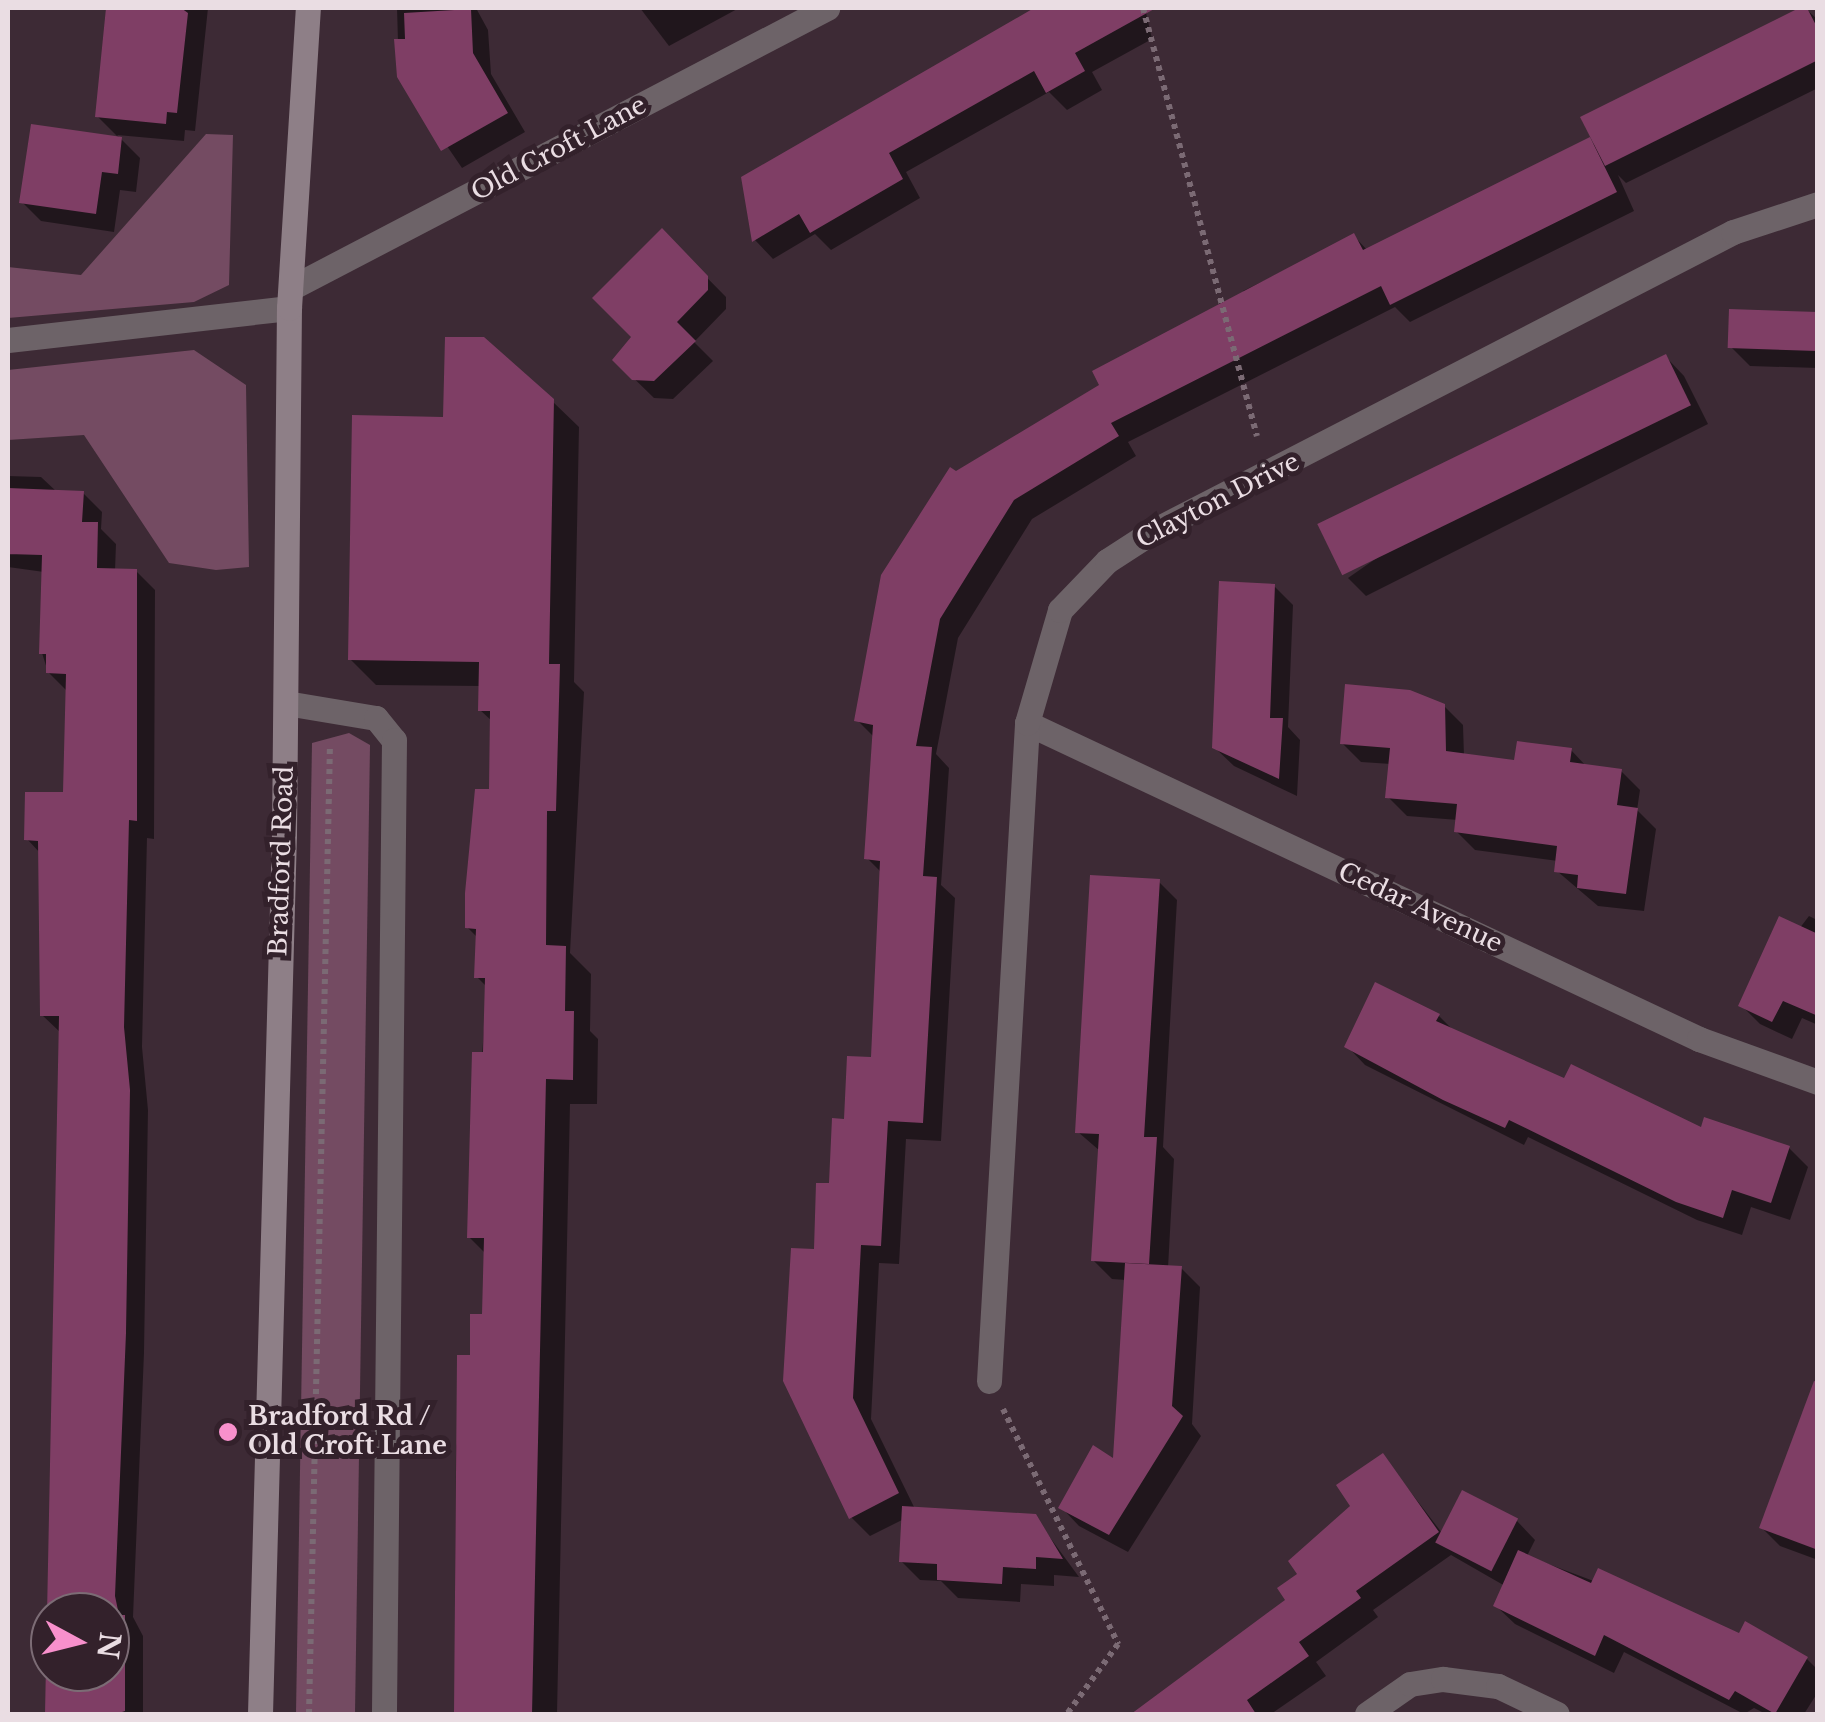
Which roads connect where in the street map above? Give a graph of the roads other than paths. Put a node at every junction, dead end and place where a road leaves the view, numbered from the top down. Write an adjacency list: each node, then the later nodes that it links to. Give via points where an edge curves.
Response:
1 (308, 8): 4 (main road, Bradford Road)
2 (827, 8): 4 (street, Old Croft Lane)
3 (1818, 204): 7 (street, Clayton Drive, via 1733,232 1154,530 1107,561 1060,610)
4 (290, 298): 5 (street, Old Croft Lane); 6 (main road, Bradford Road)
5 (8, 340)
6 (286, 703): 10 (main road, Bradford Road); 11 (street, via 376,718 394,740)
7 (1027, 722): 8 (street, Cedar Avenue, via 1699,1039); 9 (street, Clayton Drive)
8 (1818, 1082)
9 (989, 1381)
10 (260, 1714)
11 (384, 1714)
12 (1367, 1714): 13 (street, via 1410,1684 1443,1679 1498,1686)
13 (1557, 1714)

